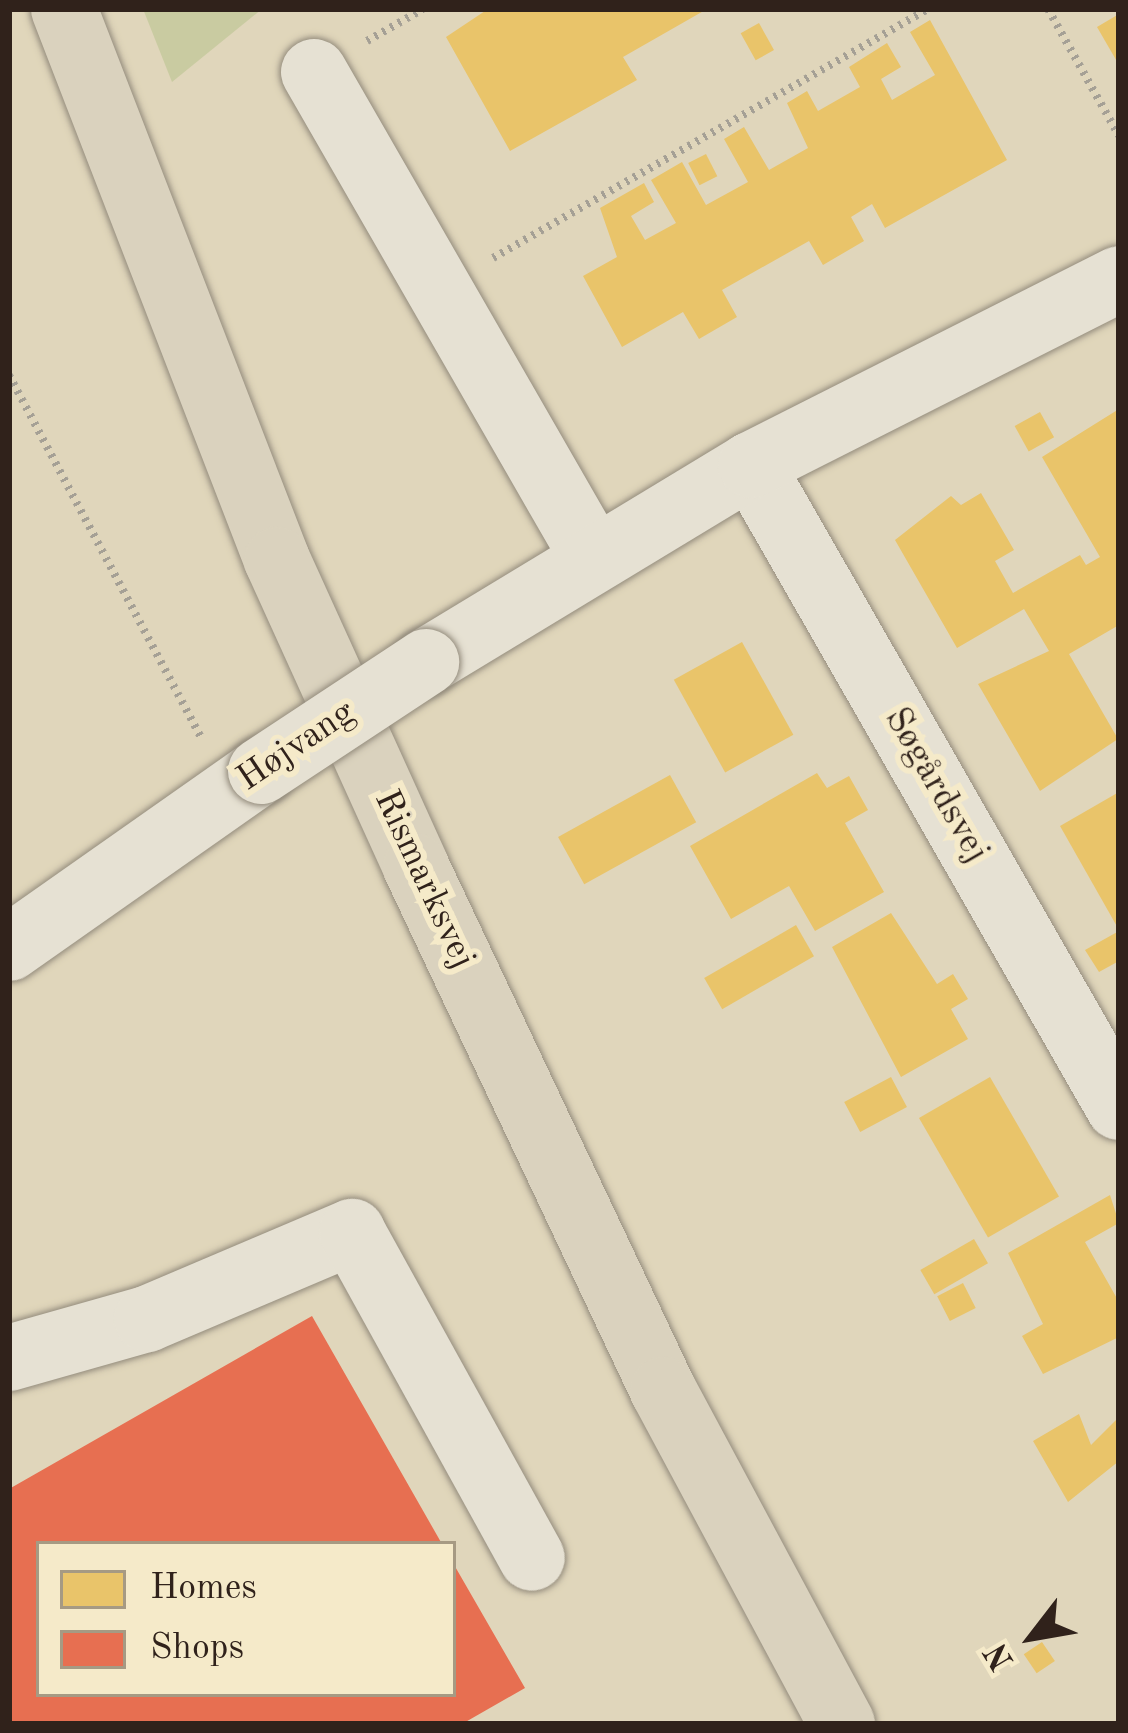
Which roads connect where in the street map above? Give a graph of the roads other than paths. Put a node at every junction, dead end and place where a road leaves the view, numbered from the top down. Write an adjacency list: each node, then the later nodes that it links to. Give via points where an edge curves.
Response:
1 (64, 9): 10 (main road, Rismarksvej, via 277,560 379,785 663,1390)
2 (314, 72): 5 (street)
3 (1119, 279): 4 (street, Højvang)
4 (751, 465): 5 (street, Højvang); 7 (street, Søgårdsvej)
5 (593, 557): 6 (street, Højvang, bridge, via 246,781)
6 (9, 947)
7 (1119, 1107)
8 (9, 1358): 9 (street, via 147,1319 352,1232)
9 (532, 1558)
10 (842, 1724)

